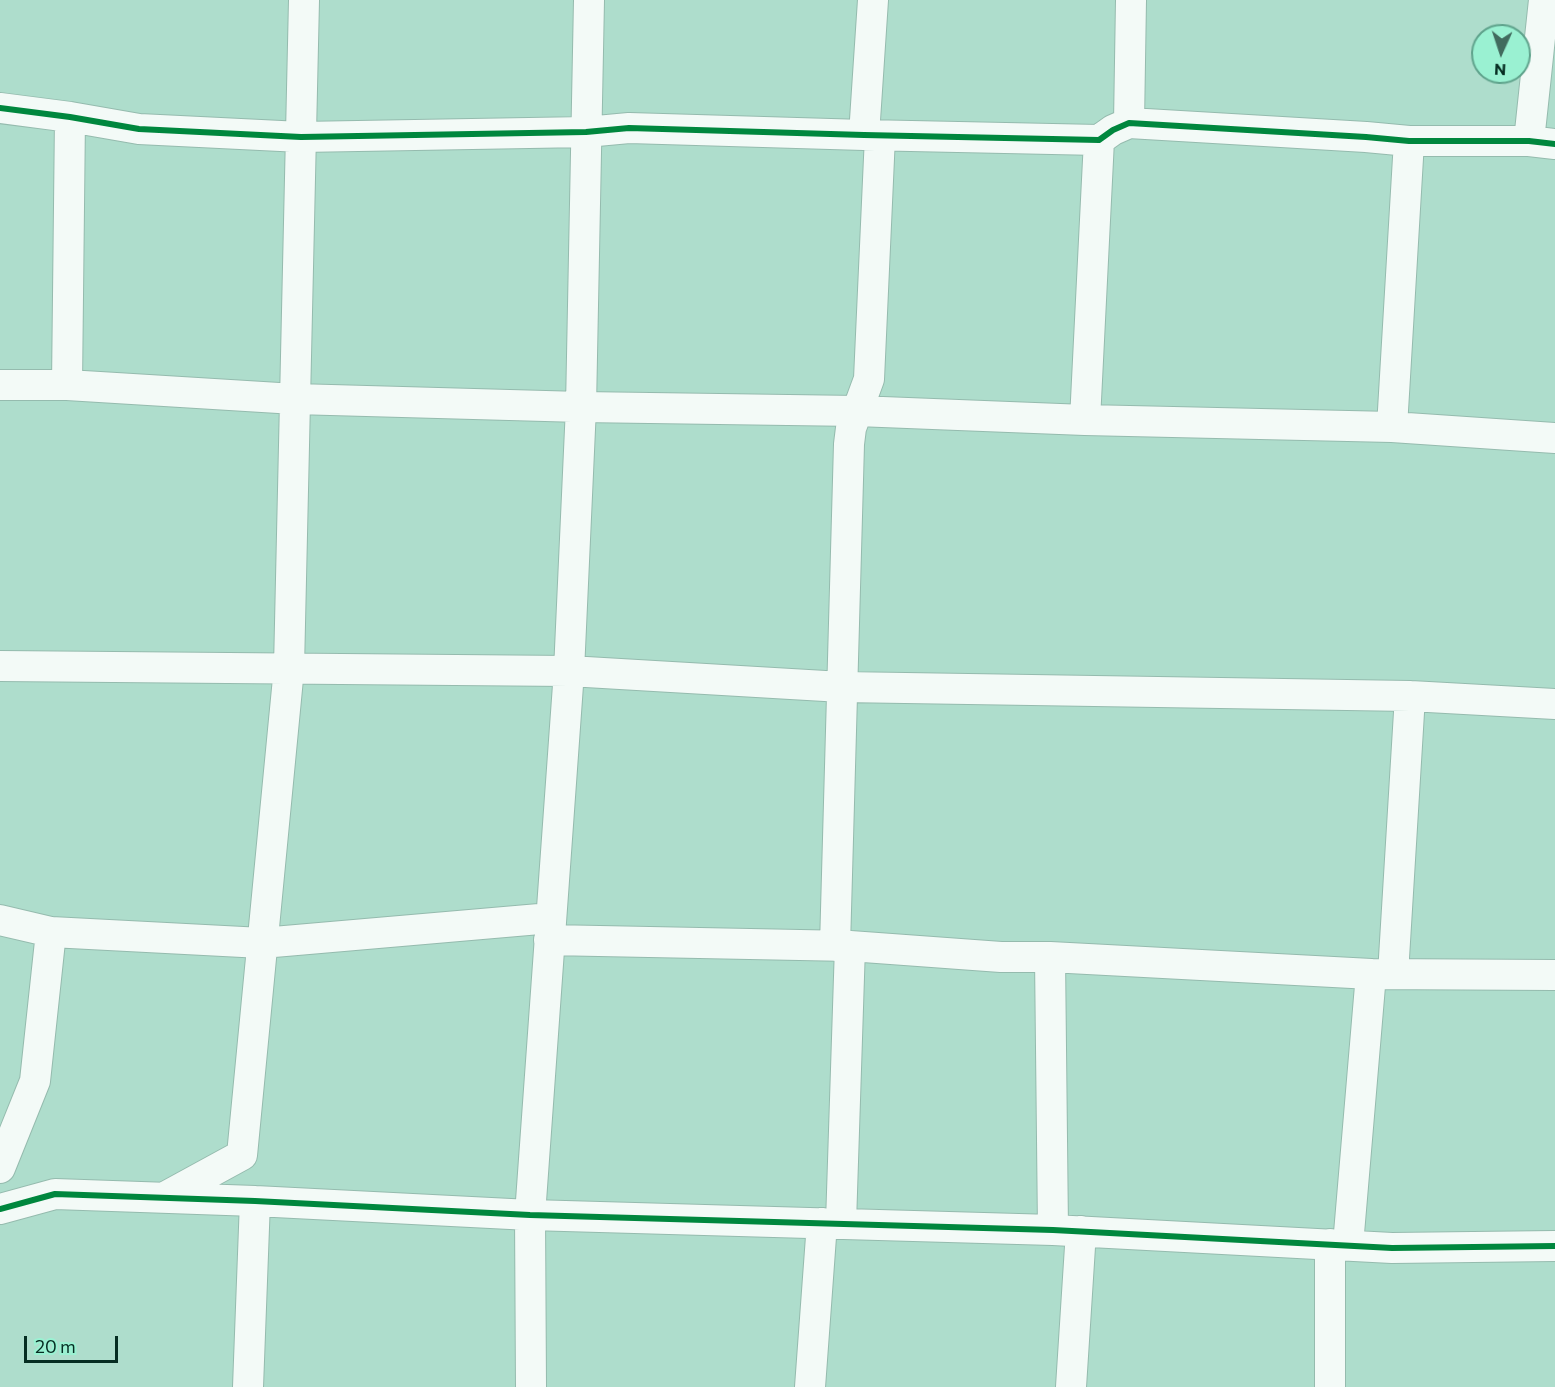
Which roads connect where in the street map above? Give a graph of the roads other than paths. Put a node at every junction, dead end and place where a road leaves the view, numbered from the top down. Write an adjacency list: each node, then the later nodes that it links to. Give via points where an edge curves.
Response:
1 (304, 0): 11 (street)
2 (589, 0): 9 (street)
3 (873, 0): 10 (street)
4 (1131, 0): 8 (street)
5 (1544, 0): 14 (street)
6 (0, 108): 7 (street)
7 (70, 117): 11 (street, via 139,129); 16 (street)
8 (1129, 123): 12 (street); 13 (street)
9 (586, 132): 10 (street, via 629,128); 11 (street); 18 (street)
10 (872, 136): 12 (street); 19 (street, via 870,368)
11 (301, 137): 17 (street)
12 (1099, 140): 20 (street)
13 (1409, 141): 14 (street); 21 (street)
14 (1542, 143)
15 (0, 385): 16 (street)
16 (67, 385): 17 (street)
17 (295, 399): 18 (street); 24 (street)
18 (581, 407): 19 (street); 25 (street)
19 (857, 411): 20 (street); 26 (street, via 849,444)
20 (1085, 420): 21 (street)
21 (1392, 427): 22 (street)
22 (1555, 438)
23 (0, 666): 24 (street)
24 (289, 668): 25 (street); 32 (street)
25 (569, 671): 26 (street); 30 (street)
26 (842, 687): 27 (street); 33 (street)
27 (1410, 696): 28 (street); 35 (street)
28 (1555, 704)
29 (0, 920): 31 (street)
30 (550, 929): 32 (street); 33 (street); 41 (street)
31 (51, 932): 32 (street); 37 (street, via 35,1081)
32 (262, 943): 38 (street, via 242,1155)
33 (842, 946): 34 (street); 42 (street)
34 (1050, 957): 35 (street); 43 (street)
35 (1382, 974): 36 (street); 44 (street)
36 (1555, 975)
37 (0, 1168)
38 (165, 1197): 39 (street); 40 (street, via 55,1194)
39 (255, 1201): 41 (street); 46 (street)
40 (0, 1209)
41 (530, 1215): 42 (street); 47 (street)
42 (832, 1223): 43 (street); 48 (street)
43 (1067, 1231): 44 (street); 49 (street)
44 (1339, 1245): 45 (street); 50 (street)
45 (1555, 1246)
46 (248, 1387)
47 (531, 1387)
48 (810, 1387)
49 (1071, 1387)
50 (1330, 1387)

